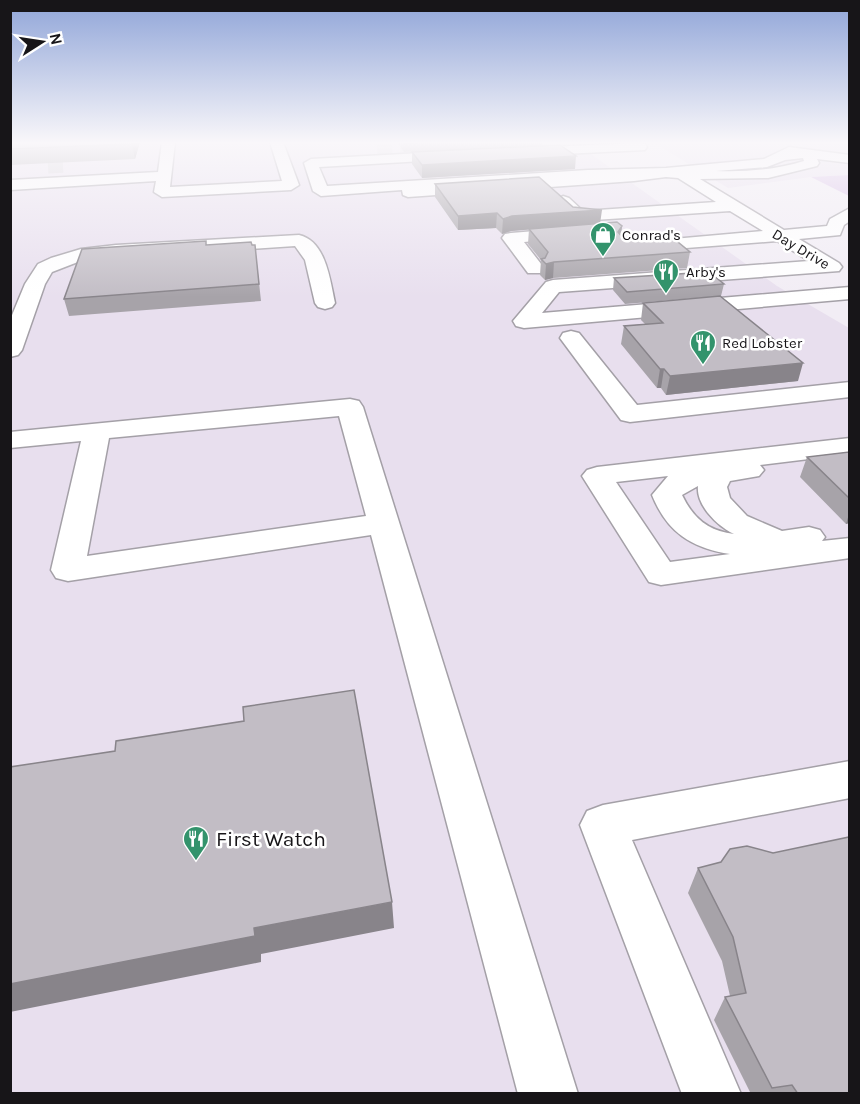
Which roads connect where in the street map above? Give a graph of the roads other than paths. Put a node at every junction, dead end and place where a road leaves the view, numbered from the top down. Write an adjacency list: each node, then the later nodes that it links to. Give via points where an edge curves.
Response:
1 (554, 194): 3 (street, via 579,216)
2 (713, 194): 3 (street, Day Drive)
3 (732, 206): 6 (street, Day Drive)
4 (849, 213): 5 (street, via 836,223)
5 (842, 230): 6 (street)
6 (778, 235): 7 (street); 10 (street, Day Drive)
7 (682, 243): 8 (street); 9 (street, via 663,227 511,238 530,262); 11 (street)
8 (627, 247)
9 (548, 253)
10 (827, 265): 12 (street, Day Drive); 13 (street, via 552,286 524,321)
11 (715, 267)
12 (849, 277)
13 (849, 293)
14 (325, 303): 16 (street, via 315,261 307,246 298,240 116,251 81,255 45,268)
15 (594, 336): 17 (street, via 571,338 630,414)
16 (13, 338)
17 (849, 389)
18 (97, 431): 19 (street); 23 (street, via 350,407); 23 (street, via 68,570)
19 (10, 440)
20 (849, 446): 26 (street, via 597,476 661,574)
21 (849, 458): 22 (street)
22 (720, 474): 25 (street, via 712,487 715,501 735,523); 25 (street, via 682,480 672,486 667,495 678,517 705,539 725,545)
23 (384, 523): 28 (street)
24 (849, 532): 25 (street)
25 (778, 542)
26 (849, 548)
27 (849, 779): 29 (street, via 603,825)
28 (548, 1094)
29 (712, 1094)

